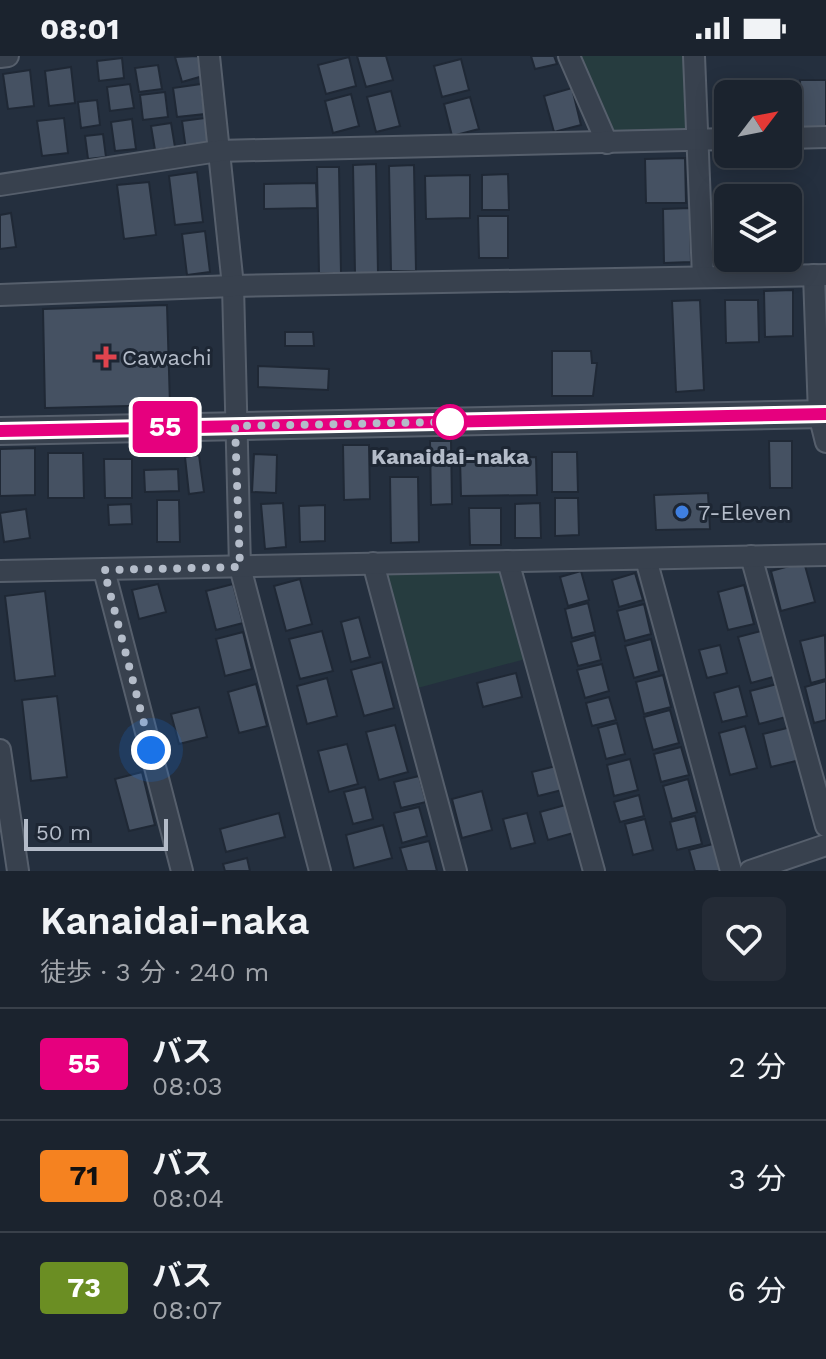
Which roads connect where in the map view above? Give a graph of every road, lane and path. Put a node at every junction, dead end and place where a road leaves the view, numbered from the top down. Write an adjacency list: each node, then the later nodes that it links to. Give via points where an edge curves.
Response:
1 (8, 56): 5 (street)
2 (209, 56): 11 (street)
3 (569, 56): 10 (street)
4 (694, 56): 9 (street)
5 (0, 57)
6 (826, 137): 7 (street)
7 (802, 138)
8 (714, 139): 9 (street)
9 (699, 140): 10 (street); 14 (street)
10 (607, 143): 11 (street)
11 (218, 151): 12 (street); 15 (street)
12 (0, 185)
13 (820, 275): 14 (street); 17 (street)
14 (703, 277): 15 (street)
15 (233, 286): 16 (street); 18 (street)
16 (0, 295)
17 (823, 414): 18 (street); 20 (street)
18 (235, 426): 19 (street); 26 (street)
19 (0, 431)
20 (826, 442)
21 (826, 555): 22 (street)
22 (751, 556): 23 (street); 30 (street)
23 (646, 559): 24 (street); 37 (street)
24 (508, 561): 25 (street); 36 (street)
25 (373, 563): 26 (street); 35 (street)
26 (240, 567): 27 (street); 34 (street)
27 (104, 570): 28 (street); 33 (street)
28 (0, 571)
29 (0, 750): 32 (street)
30 (826, 826)
31 (826, 845): 38 (street)
32 (18, 871)
33 (182, 871)
34 (320, 871)
35 (456, 871)
36 (594, 871)
37 (731, 871)
38 (750, 871)

